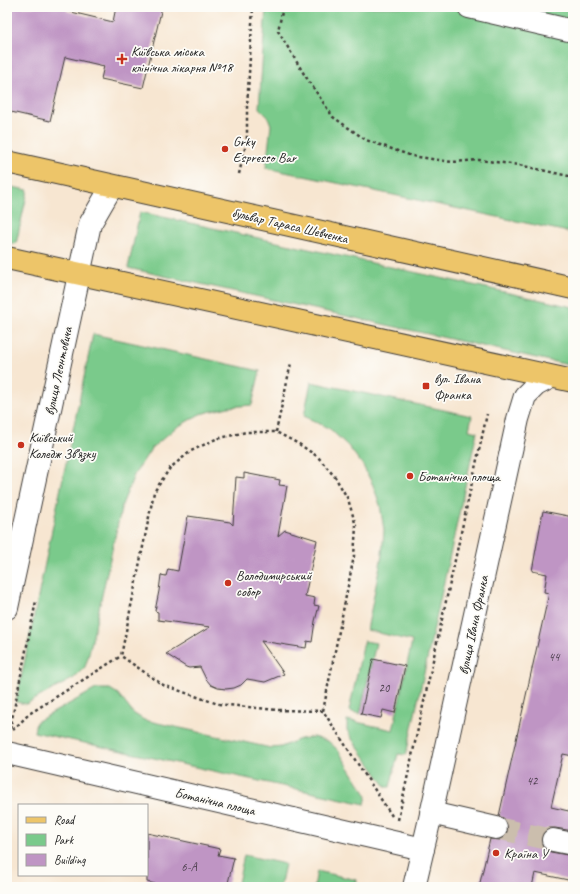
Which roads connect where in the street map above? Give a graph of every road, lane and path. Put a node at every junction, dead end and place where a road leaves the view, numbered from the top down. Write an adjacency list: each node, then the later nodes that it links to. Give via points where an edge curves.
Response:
1 (253, 7): 6 (path, via 247,136)
2 (283, 7): 7 (path, via 278,31 304,74 333,117 366,140 412,156 452,162 479,160 513,164)
3 (469, 7): 4 (street)
4 (573, 31)
5 (7, 162): 8 (main road, бульвар Тараса Шевченка)
6 (239, 174)
7 (573, 177)
8 (112, 186): 10 (street, вулиця Леонтовича, via 90,224); 11 (main road, бульвар Тараса Шевченка)
9 (7, 258): 10 (main road)
10 (79, 274): 13 (main road); 17 (street, вулиця Леонтовича)
11 (573, 288)
12 (290, 363): 16 (path)
13 (551, 377): 14 (main road); 21 (street, вулиця Івана Франка, via 536,385 525,396 518,419)
14 (573, 381)
15 (486, 414): 19 (path, via 397,824)
16 (276, 432): 18 (path, via 246,432 216,439 191,451 170,468 154,492); 19 (path, via 318,457 348,499 356,526 354,556)
17 (7, 604)
18 (121, 656): 19 (path, via 162,685 218,704); 20 (path, via 29,714)
19 (323, 712)
20 (8, 743): 23 (street, Ботанічна площа)
21 (431, 813): 22 (street); 23 (street, вулиця Івана Франка)
22 (496, 828)
23 (423, 849): 24 (street, вулиця Івана Франка)
24 (414, 887)

